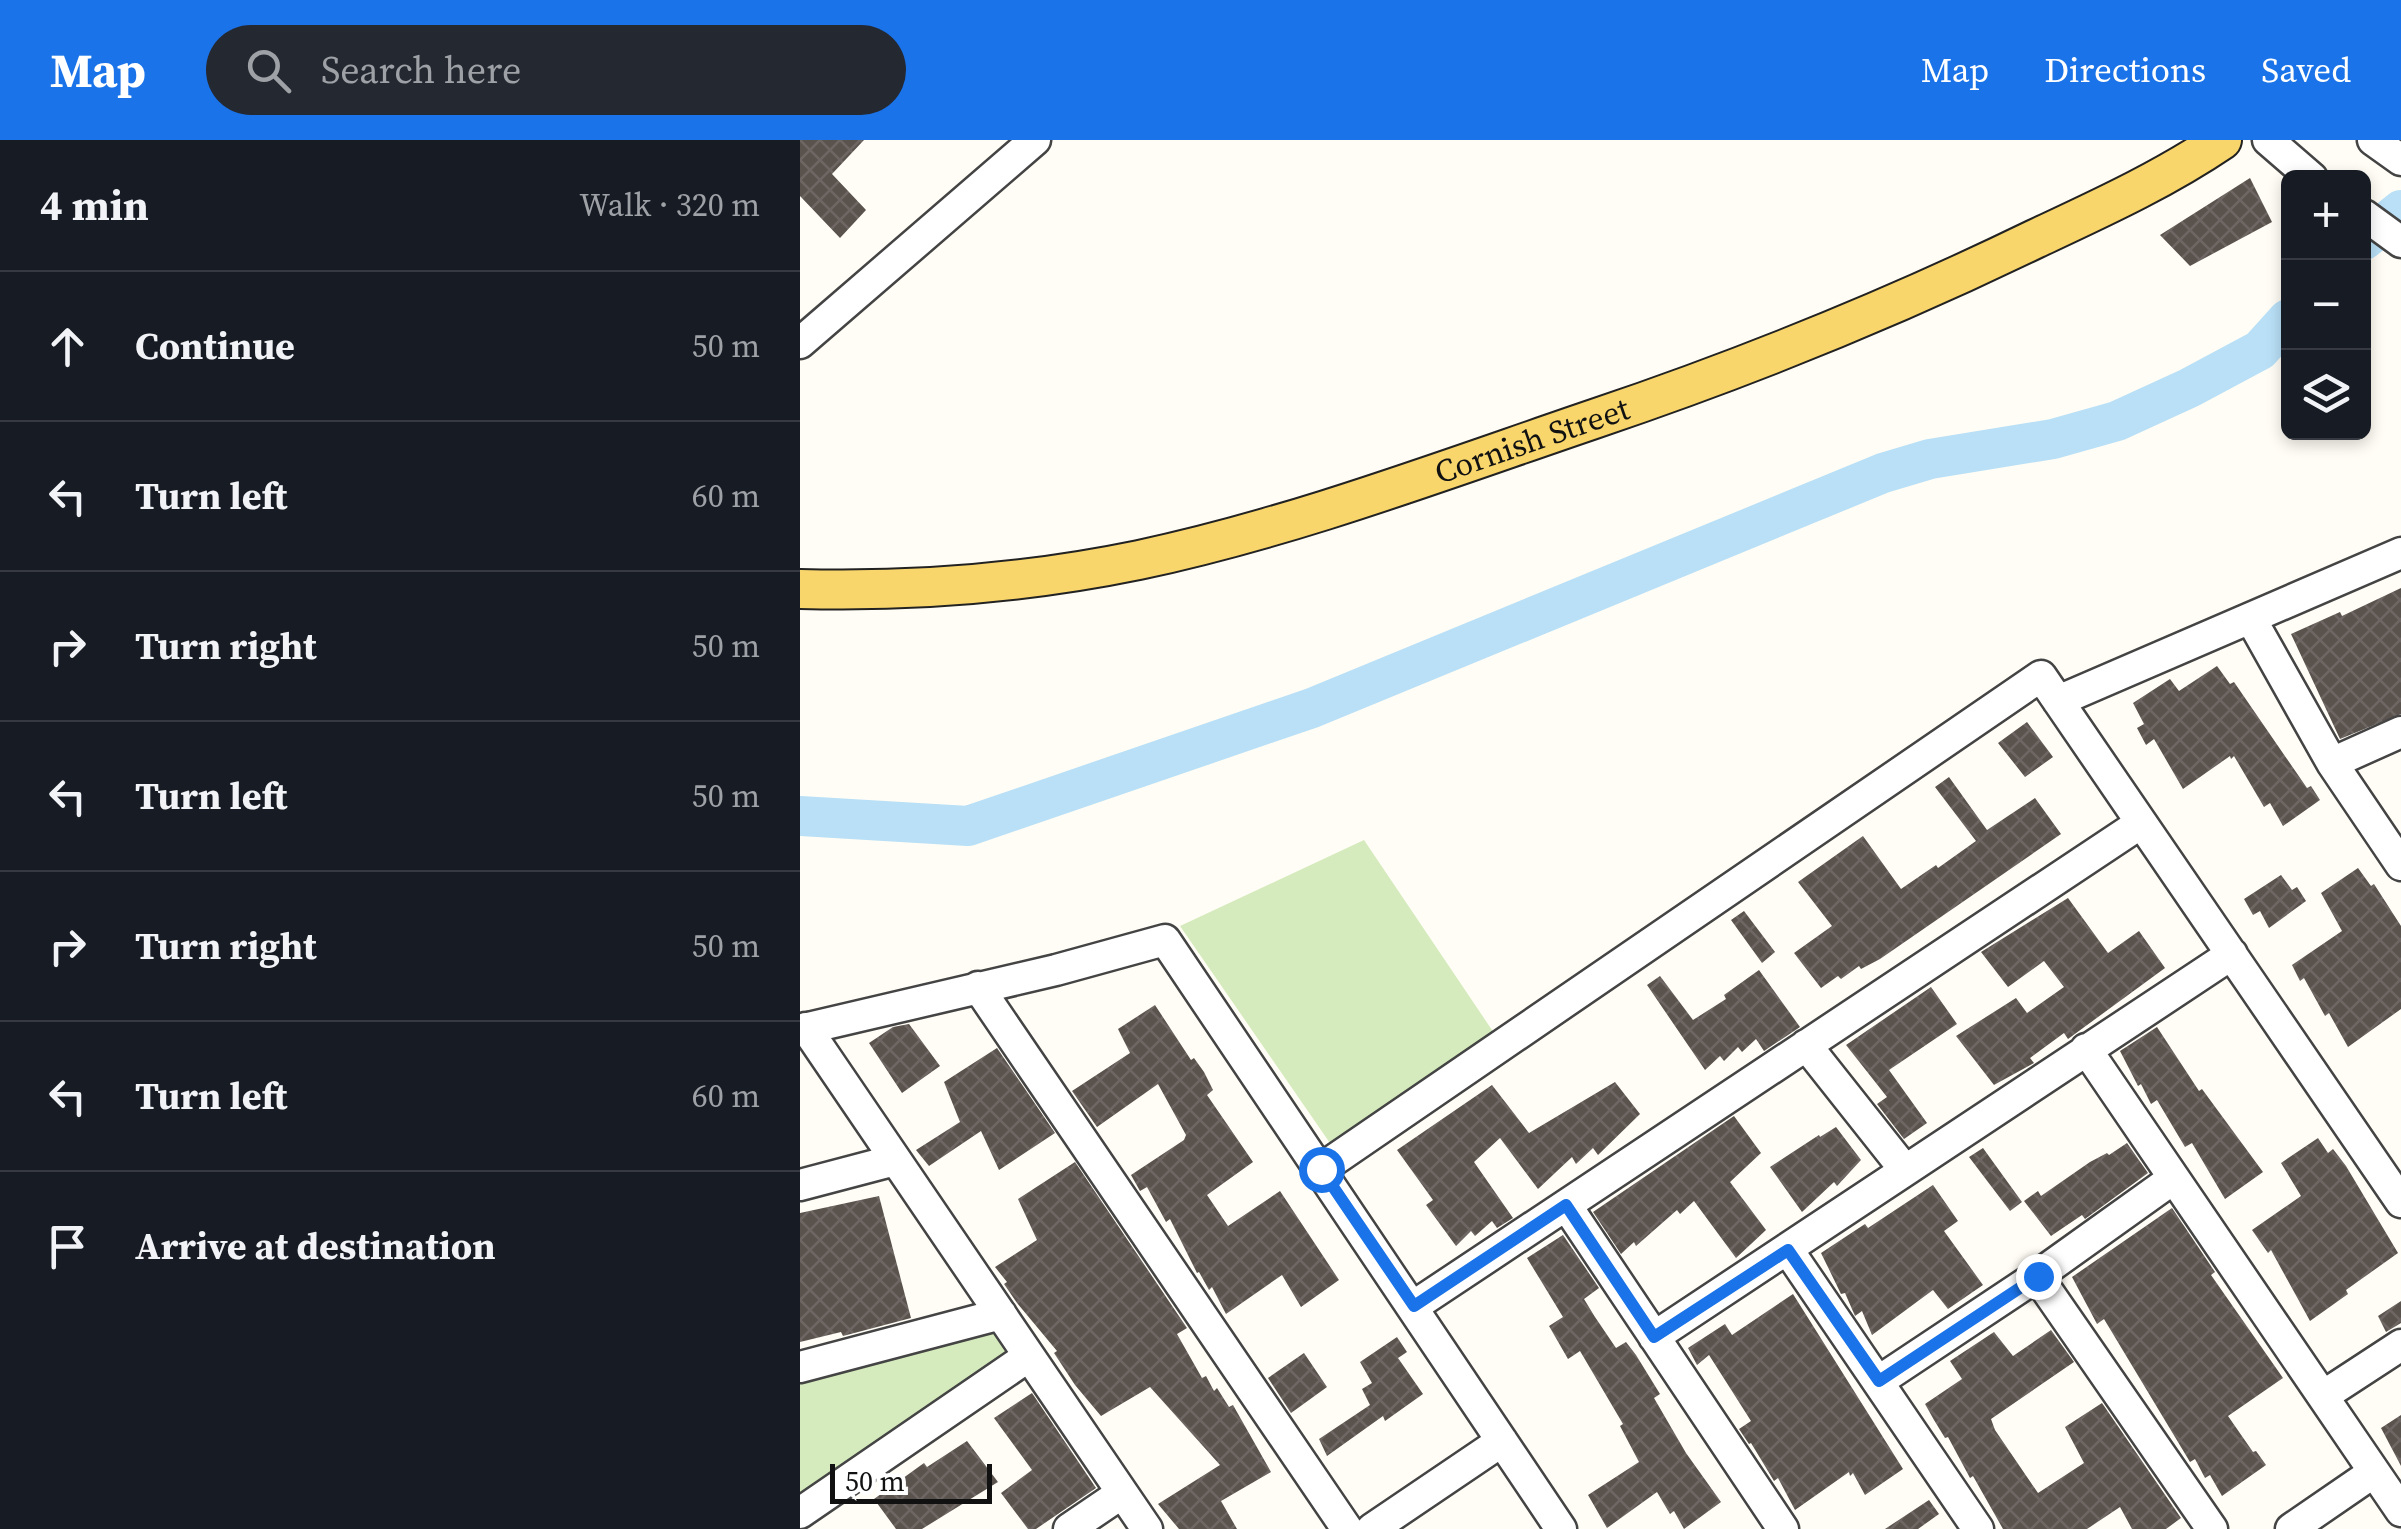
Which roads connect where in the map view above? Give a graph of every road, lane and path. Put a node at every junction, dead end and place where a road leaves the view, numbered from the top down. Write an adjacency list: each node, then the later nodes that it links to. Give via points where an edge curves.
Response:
1 (1035, 140): 9 (street)
2 (2222, 140): 11 (main road, Cornish Street, via 2138,190 1828,333 1733,372 1348,502 1209,543 1067,573 922,588)
3 (2268, 140): 6 (street)
4 (2373, 140): 5 (street)
5 (2401, 160)
6 (2303, 170)
7 (2371, 220): 8 (street)
8 (2401, 242)
9 (800, 343)
10 (2401, 553): 12 (street)
11 (800, 589)
12 (2252, 619): 13 (street); 15 (street)
13 (2058, 702): 16 (street); 25 (street, via 2041,676)
14 (2401, 732): 15 (street)
15 (2332, 763): 17 (street)
16 (2141, 823): 18 (street); 21 (street)
17 (2401, 865)
18 (2232, 954): 22 (street); 24 (street)
19 (978, 987): 20 (street); 25 (street, via 1166,940); 48 (street)
20 (803, 1029): 23 (street)
21 (1806, 1045): 26 (street); 30 (street)
22 (2086, 1049): 26 (street); 27 (street)
23 (895, 1160): 28 (street); 34 (street)
24 (2389, 1161): 29 (street)
25 (1321, 1169): 33 (street)
26 (1906, 1170): 31 (street)
27 (2174, 1178): 32 (street); 40 (street)
28 (800, 1185)
29 (2401, 1202)
30 (1566, 1205): 33 (street); 35 (street)
31 (1788, 1250): 35 (street); 39 (street)
32 (2038, 1276): 39 (street); 53 (street)
33 (1414, 1306): 41 (street)
34 (1001, 1314): 37 (street); 38 (street)
35 (1654, 1337): 51 (street)
36 (2401, 1346): 40 (street)
37 (1029, 1356): 43 (street); 45 (street)
38 (800, 1367)
39 (1879, 1381): 52 (street)
40 (2323, 1396): 42 (street)
41 (1502, 1441): 49 (street); 50 (street)
42 (2374, 1472): 44 (street); 54 (street)
43 (1122, 1492): 46 (street); 47 (street)
44 (2401, 1510)
45 (800, 1513)
46 (1069, 1529)
47 (1147, 1529)
48 (1347, 1529)
49 (1372, 1529)
50 (1562, 1529)
51 (1783, 1529)
52 (1978, 1529)
53 (2212, 1529)
54 (2291, 1529)

